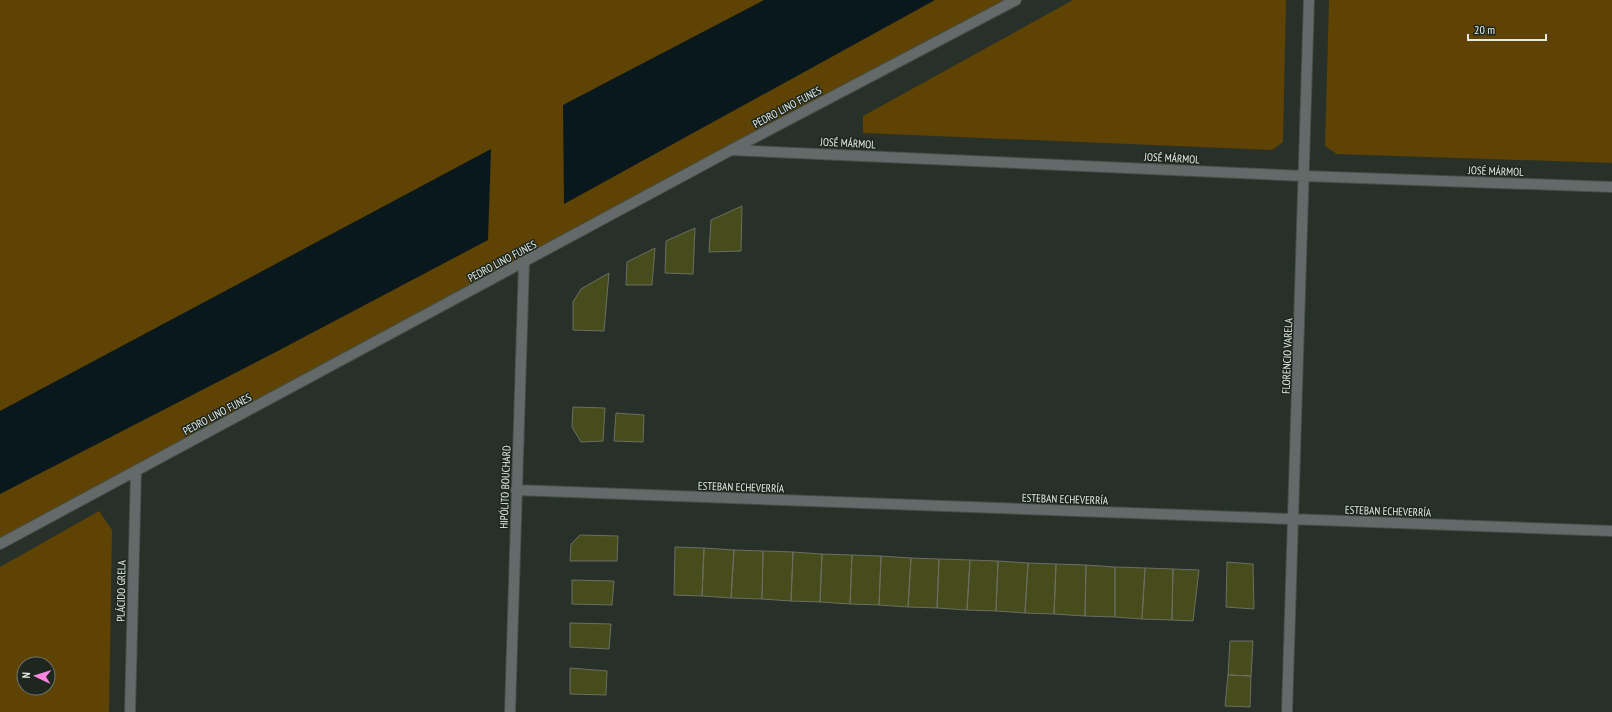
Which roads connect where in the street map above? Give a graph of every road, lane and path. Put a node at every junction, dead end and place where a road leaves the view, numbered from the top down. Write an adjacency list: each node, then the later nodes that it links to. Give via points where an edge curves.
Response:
1 (1016, 0): 3 (street, PEDRO LINO FUNES)
2 (1309, 0): 4 (street, FLORENCIO VARELA)
3 (731, 150): 4 (street, JOSÉ MÁRMOL); 6 (street, PEDRO LINO FUNES)
4 (1304, 176): 5 (street, JOSÉ MÁRMOL); 9 (street, FLORENCIO VARELA)
5 (1612, 187)
6 (524, 263): 7 (street, PEDRO LINO FUNES); 8 (street, HIPÓLITO BOUCHARD)
7 (136, 471): 11 (street, PEDRO LINO FUNES); 12 (street, PLÁCIDO GRELA)
8 (516, 490): 9 (street, ESTEBAN ECHEVERRÍA); 13 (street, HIPÓLITO BOUCHARD)
9 (1294, 520): 10 (street, ESTEBAN ECHEVERRÍA); 14 (street, FLORENCIO VARELA)
10 (1612, 531)
11 (0, 544)
12 (130, 712)
13 (510, 712)
14 (1287, 712)

